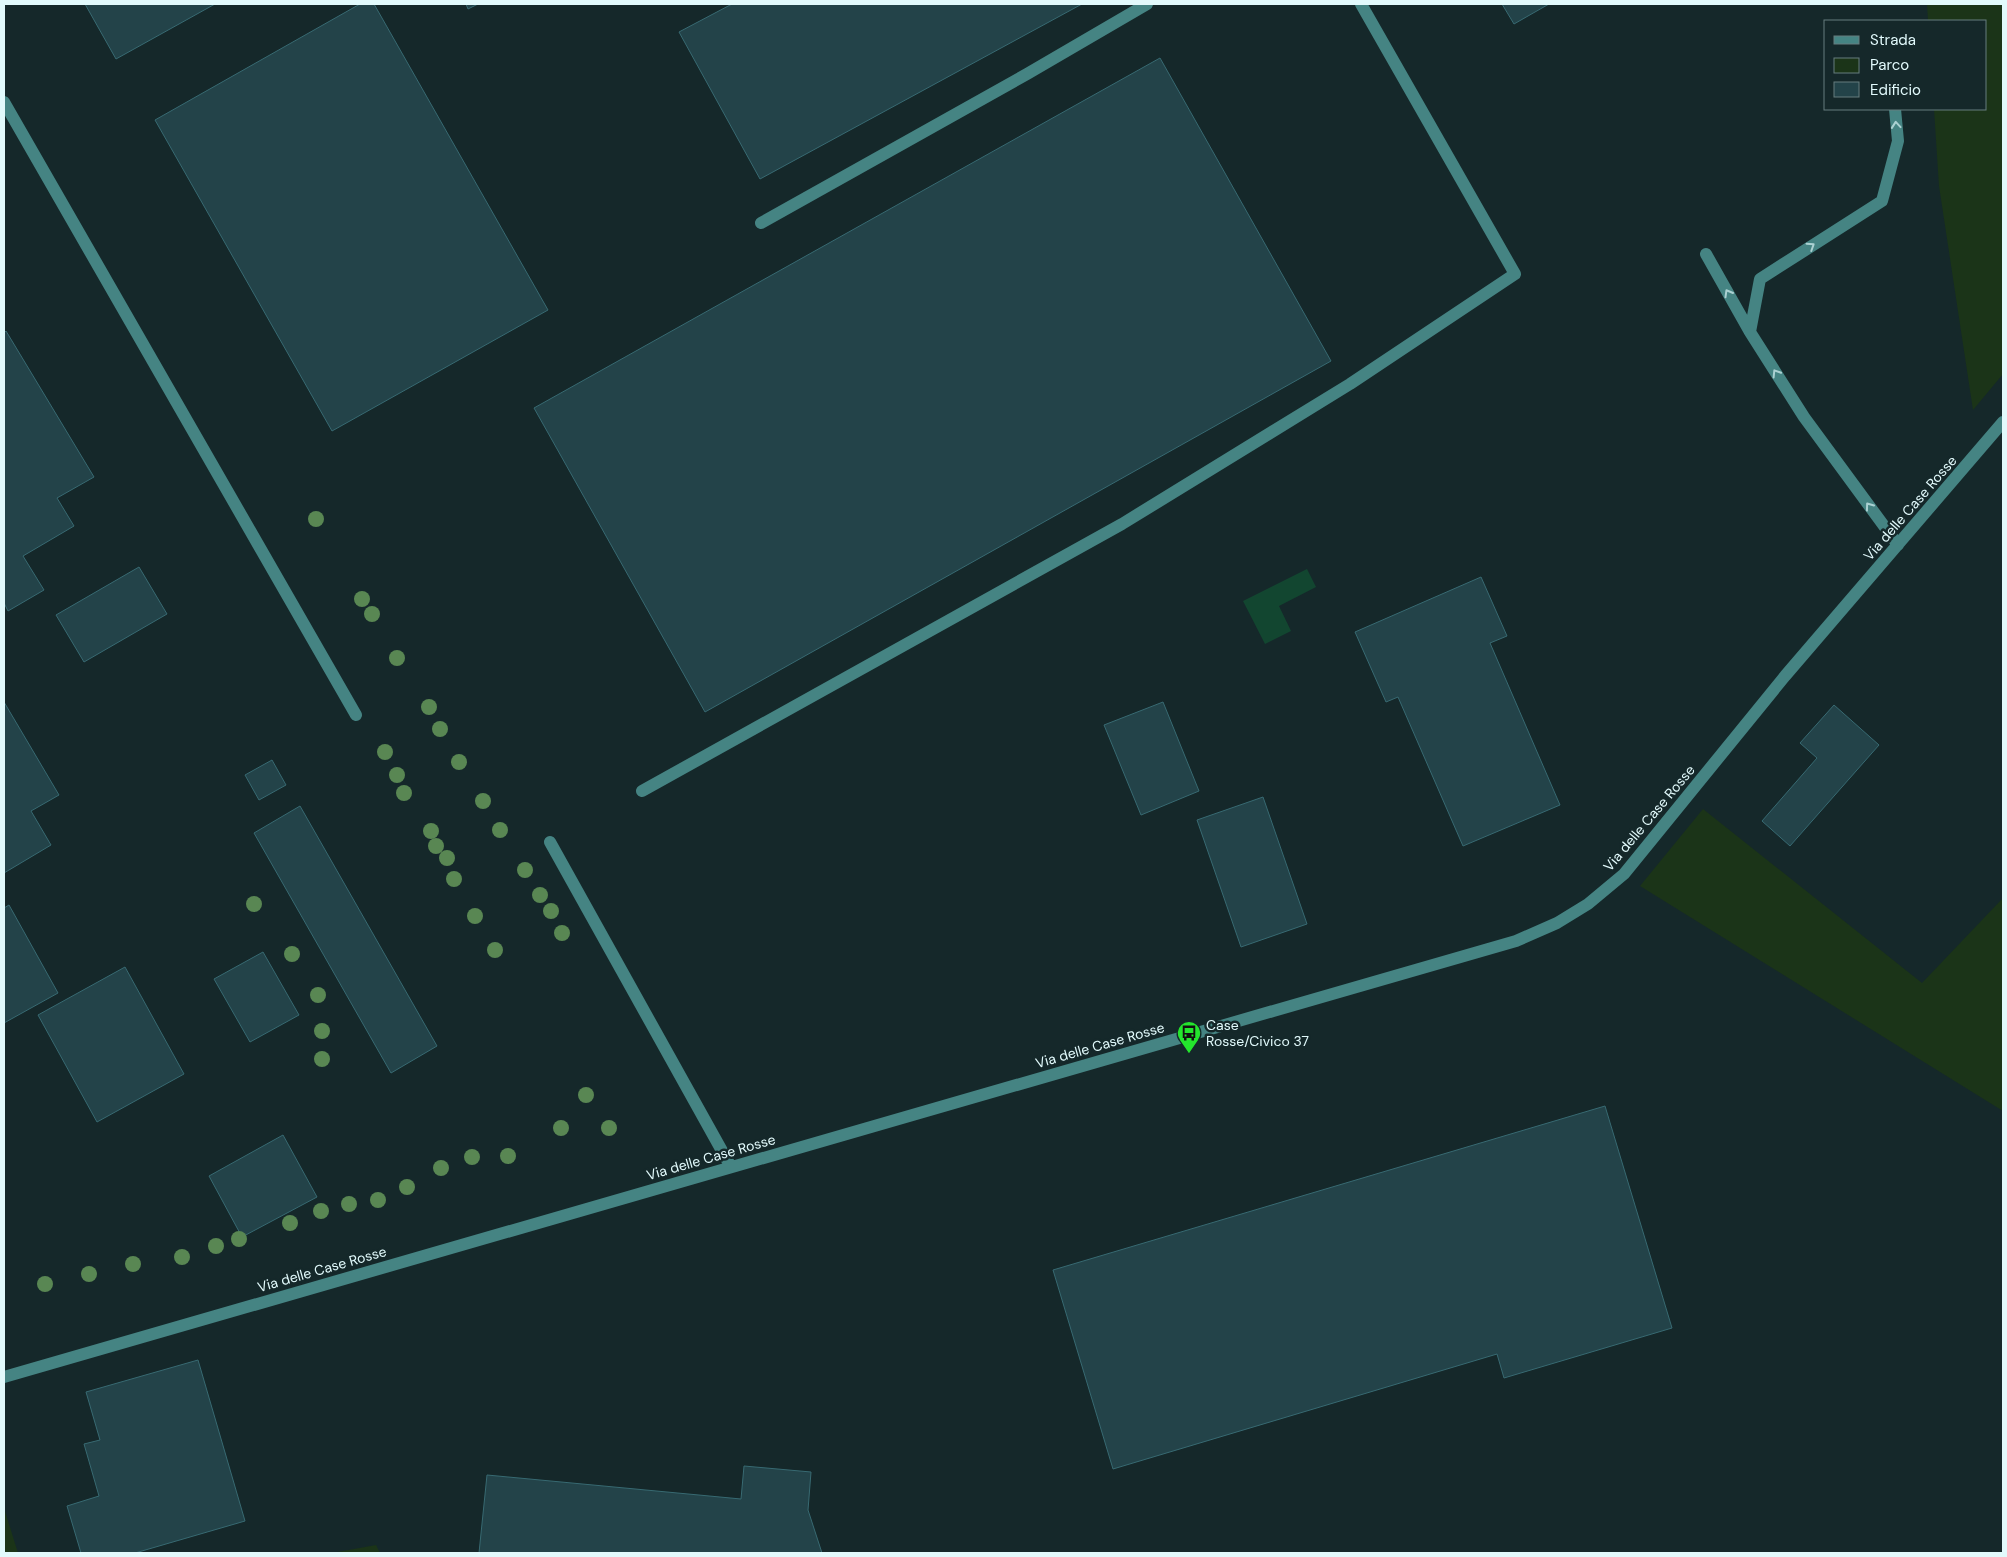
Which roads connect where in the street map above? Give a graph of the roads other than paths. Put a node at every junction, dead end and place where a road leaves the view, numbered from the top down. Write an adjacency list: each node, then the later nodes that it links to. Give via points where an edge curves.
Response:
1 (1147, 4): 5 (street)
2 (1361, 4): 11 (street, via 1515,274 1350,384 1122,524)
3 (4, 102): 10 (street)
4 (1895, 110): 7 (street, one-way to 4, via 1760,279 1882,200 1898,141)
5 (761, 223)
6 (1706, 254): 7 (street, one-way to 6)
7 (1750, 332): 9 (street, one-way to 7, via 1804,417)
8 (2003, 422): 9 (street, Via delle Case Rosse)
9 (1898, 545): 13 (street, Via delle Case Rosse, via 1785,676 1624,874 1588,904 1557,923 1516,941)
10 (356, 715)
11 (642, 791)
12 (550, 842): 13 (street)
13 (731, 1167): 14 (street, Via delle Case Rosse)
14 (4, 1377)

